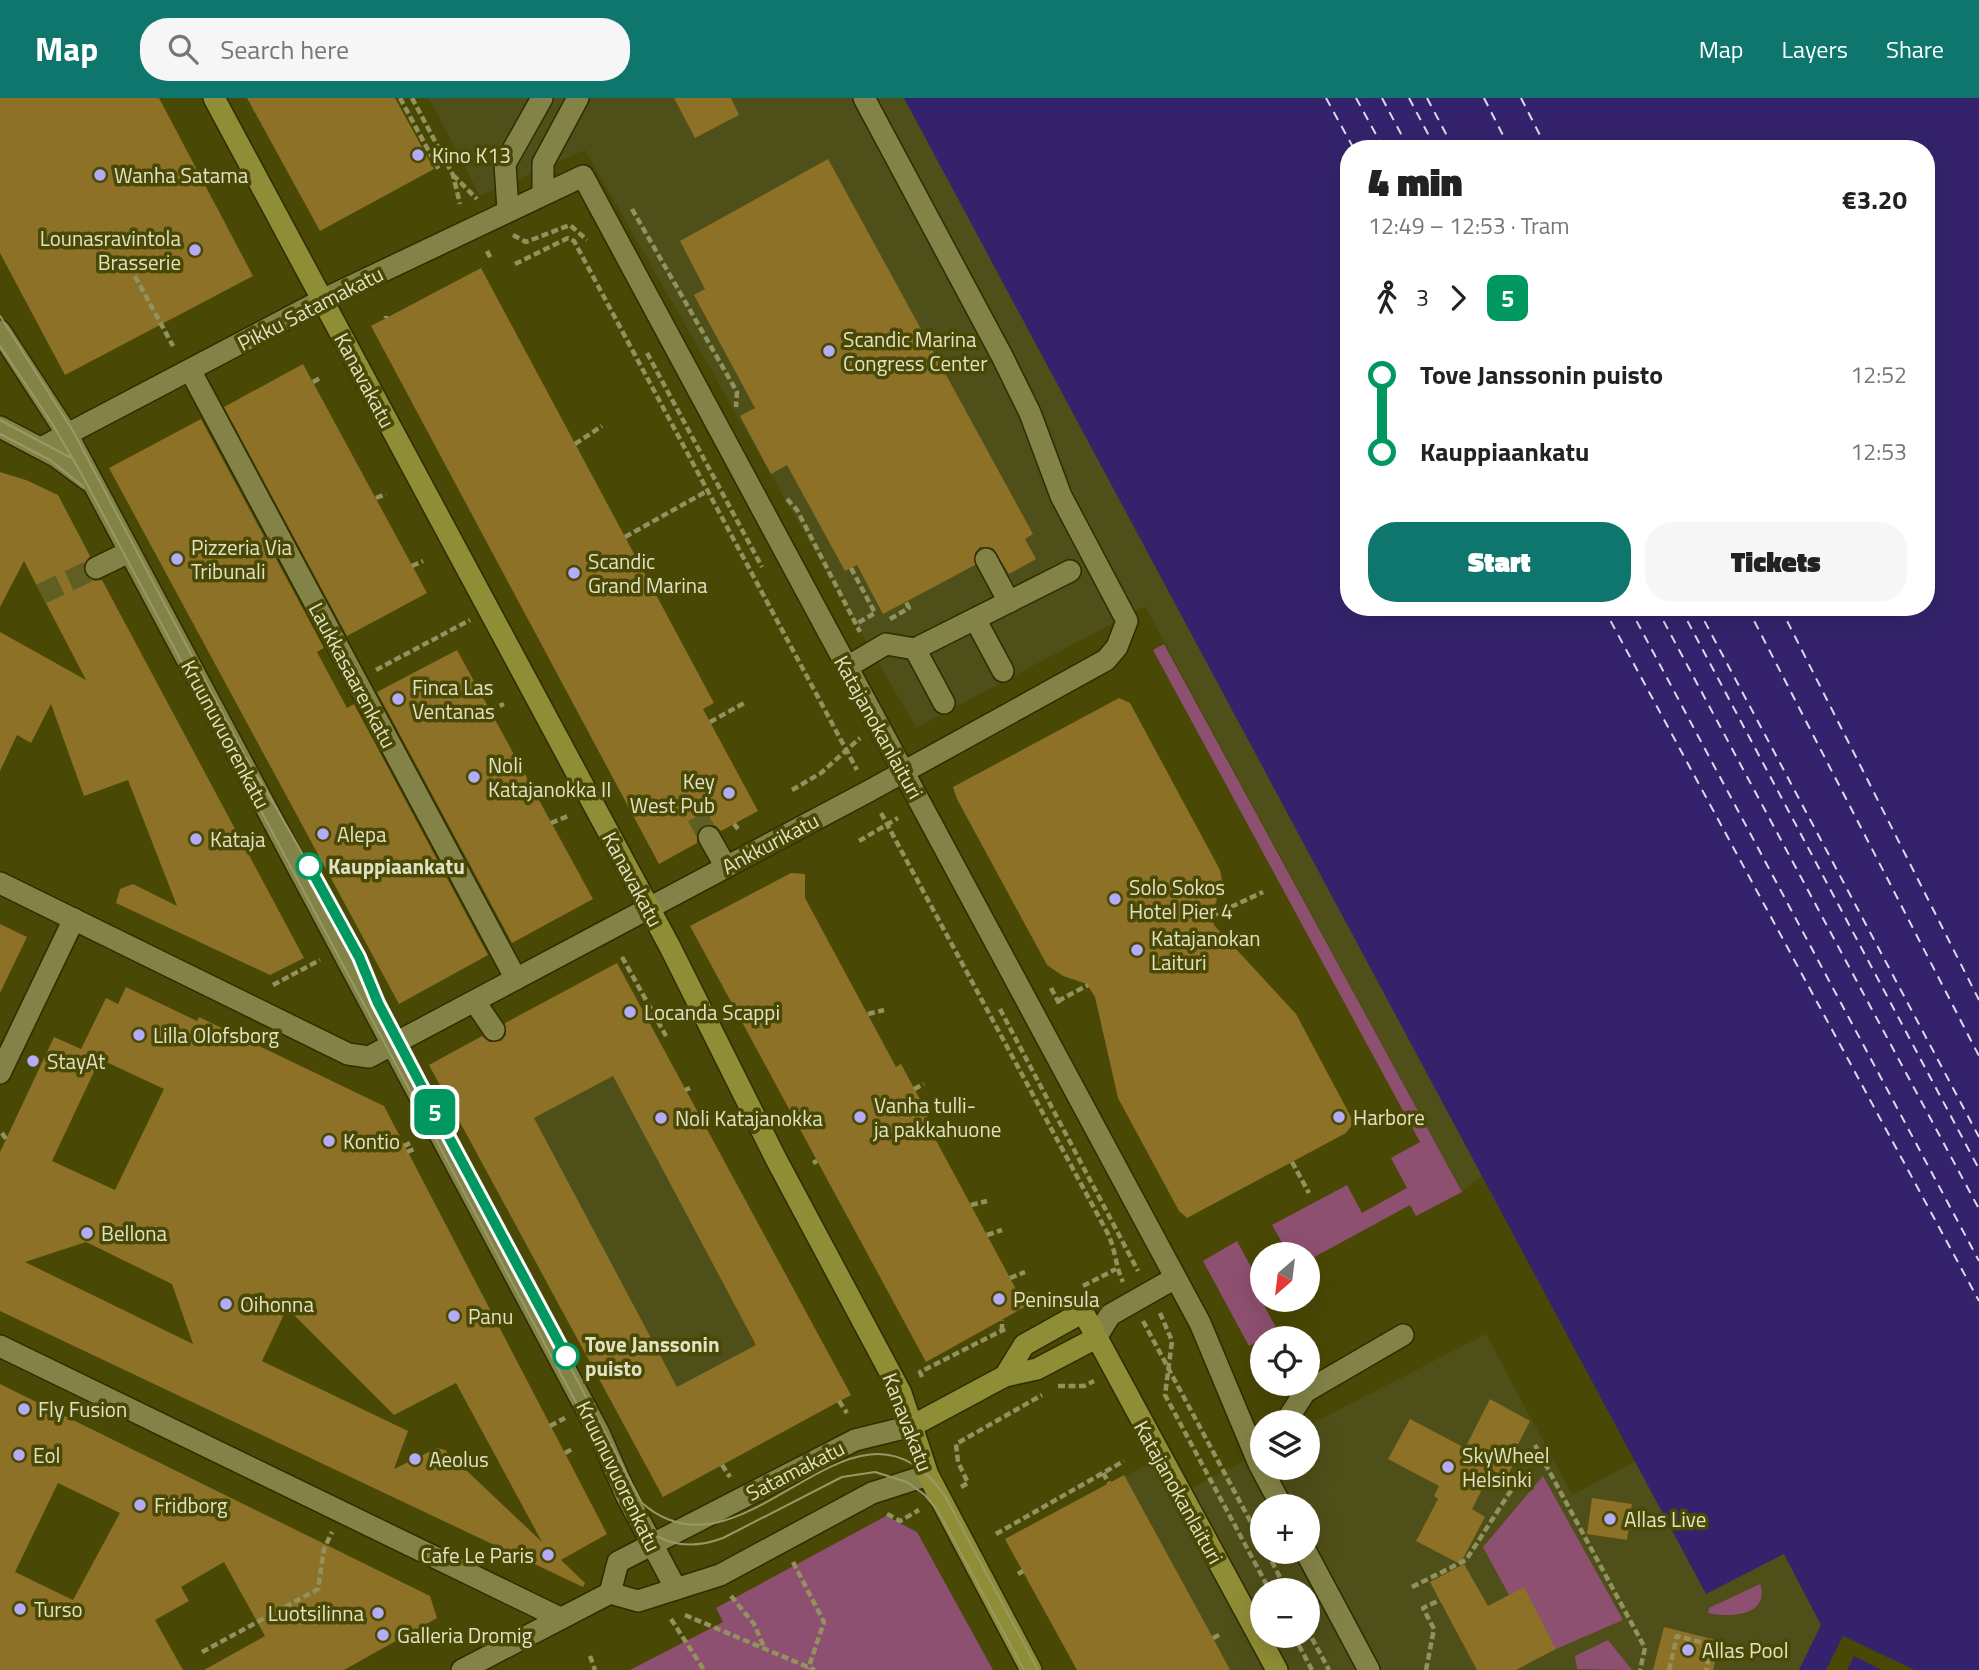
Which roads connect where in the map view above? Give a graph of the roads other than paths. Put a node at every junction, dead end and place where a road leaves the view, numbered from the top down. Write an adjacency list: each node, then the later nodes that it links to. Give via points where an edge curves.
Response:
1 (214, 98): 8 (main road, Kanavakatu)
2 (542, 98): 7 (street, via 505,164)
3 (579, 98): 6 (street, via 543,163)
4 (864, 98): 25 (street, Ankkurikatu, via 1013,379 1061,496 1127,621 1117,647 1106,660)
5 (583, 176): 6 (street, Pikku Satamakatu); 22 (street, Katajanokanlaituri)
6 (543, 193): 7 (street, Pikku Satamakatu)
7 (501, 213): 8 (street, Pikku Satamakatu)
8 (322, 300): 10 (street, Pikku Satamakatu); 29 (main road, Kanavakatu)
9 (0, 331): 12 (street, Kruunuvuorenkatu)
10 (190, 370): 12 (street, Pikku Satamakatu); 31 (street, Laukkasaarenkatu)
11 (0, 427): 13 (street)
12 (67, 434): 13 (street, Pikku Satamakatu); 14 (street, Kruunuvuorenkatu)
13 (41, 448): 14 (street)
14 (94, 486): 15 (street, Kruunuvuorenkatu)
15 (129, 552): 17 (street); 34 (street, Kruunuvuorenkatu)
16 (986, 559): 19 (street)
17 (96, 568)
18 (1070, 571): 19 (street)
19 (1009, 602): 20 (street)
20 (975, 619): 21 (street); 23 (street)
21 (915, 649): 22 (street, via 886,644); 24 (street)
22 (847, 667): 25 (street, Katajanokanlaituri)
23 (1003, 671)
24 (944, 703)
25 (904, 771): 27 (street, Ankkurikatu); 36 (street, Katajanokanlaituri)
26 (709, 837): 27 (street)
27 (726, 867): 29 (street, Ankkurikatu)
28 (0, 883): 30 (street)
29 (649, 908): 31 (street, Ankkurikatu); 44 (main road, Kanavakatu, via 901,1393)
30 (74, 919): 34 (street, via 338,1049 369,1057); 35 (street)
31 (516, 979): 32 (street, Ankkurikatu)
32 (475, 1002): 33 (street); 34 (street, Ankkurikatu)
33 (494, 1030)
34 (394, 1046): 47 (street, Kruunuvuorenkatu, via 600,1433)
35 (0, 1073)
36 (1175, 1278): 38 (street); 45 (street, Katajanokanlaituri, via 1200,1323)
37 (1083, 1312): 38 (street); 40 (main road, Katajanokanlaituri); 42 (main road, via 1024,1345)
38 (1111, 1315): 40 (street)
39 (1403, 1335): 43 (street, via 1305,1392)
40 (1096, 1338): 42 (main road, Satamakatu, via 1037,1369); 54 (main road, Katajanokanlaituri)
41 (0, 1346): 51 (street)
42 (1005, 1376): 44 (main road, Satamakatu)
43 (1293, 1410)
44 (912, 1426): 46 (main road, Kanavakatu); 47 (street, Satamakatu, via 855,1440)
45 (1250, 1439)
46 (928, 1475): 49 (street, via 872,1493 720,1574); 53 (main road, Kanavakatu)
47 (653, 1544): 49 (street, Kruunuvuorenkatu); 50 (street, Satamakatu, via 618,1562)
48 (1312, 1564): 55 (street)
49 (676, 1589): 50 (street, via 638,1601)
50 (610, 1592): 51 (street)
51 (560, 1618): 52 (street)
52 (462, 1670)
53 (1031, 1670)
54 (1277, 1670)
55 (1369, 1670)

